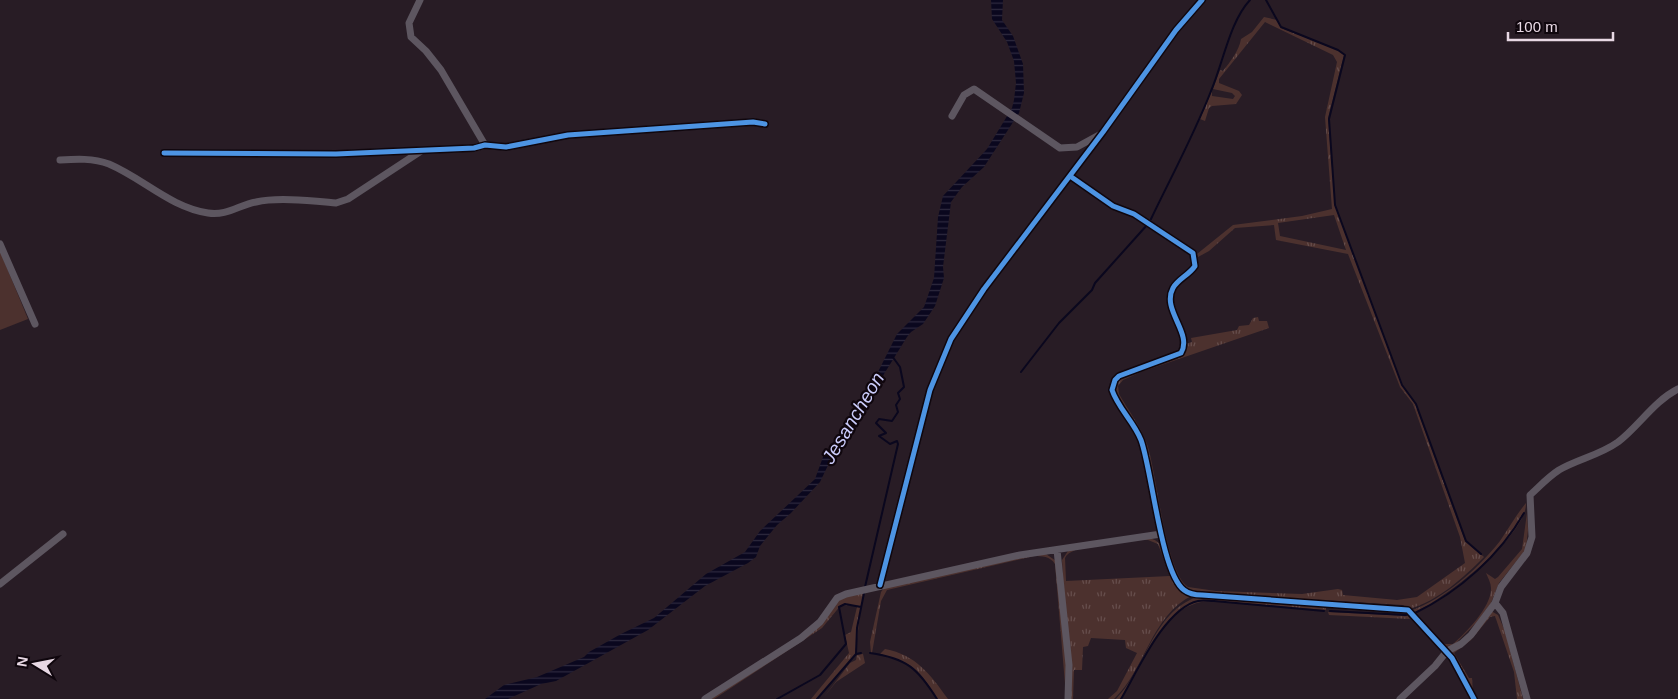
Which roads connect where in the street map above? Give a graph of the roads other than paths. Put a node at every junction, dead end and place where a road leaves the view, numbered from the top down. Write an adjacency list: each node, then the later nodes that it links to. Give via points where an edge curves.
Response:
1 (420, 0): 6 (street, via 409,23 411,37 441,70)
2 (1202, 0): 5 (street, via 1176,30)
3 (952, 116): 5 (street, via 964,96 974,89 1060,148 1077,147)
4 (765, 124): 6 (street, via 753,122 622,130 552,137 506,147)
5 (1103, 132): 10 (street)
6 (485, 145): 7 (street)
7 (421, 151): 8 (street, via 296,155); 9 (street, via 348,199 336,203 258,201 218,214 170,201 108,164 84,159)
8 (164, 153)
9 (60, 160)
10 (1070, 176): 15 (street, via 1113,206 1150,224 1195,257 1195,266 1170,295 1171,308 1183,337 1181,353 1119,376 1112,385 1113,394 1140,438); 18 (street, via 951,338 930,390)
11 (0, 244): 12 (street)
12 (35, 324)
13 (1678, 389): 19 (street, via 1668,394 1638,427 1618,442 1560,470 1530,495 1530,548 1502,587)
14 (63, 534): 17 (street)
15 (1161, 534): 16 (street); 20 (street, via 1175,578 1183,590 1202,595 1408,610)
16 (1057, 550): 18 (street); 22 (street, via 1068,648)
17 (0, 584)
18 (880, 585): 21 (street, via 837,598 820,622 801,638)
19 (1495, 603): 20 (street, via 1466,639); 25 (street, via 1503,613)
20 (1447, 651): 23 (street); 24 (street)
21 (705, 699)
22 (1068, 699)
23 (1400, 699)
24 (1474, 699)
25 (1527, 699)

